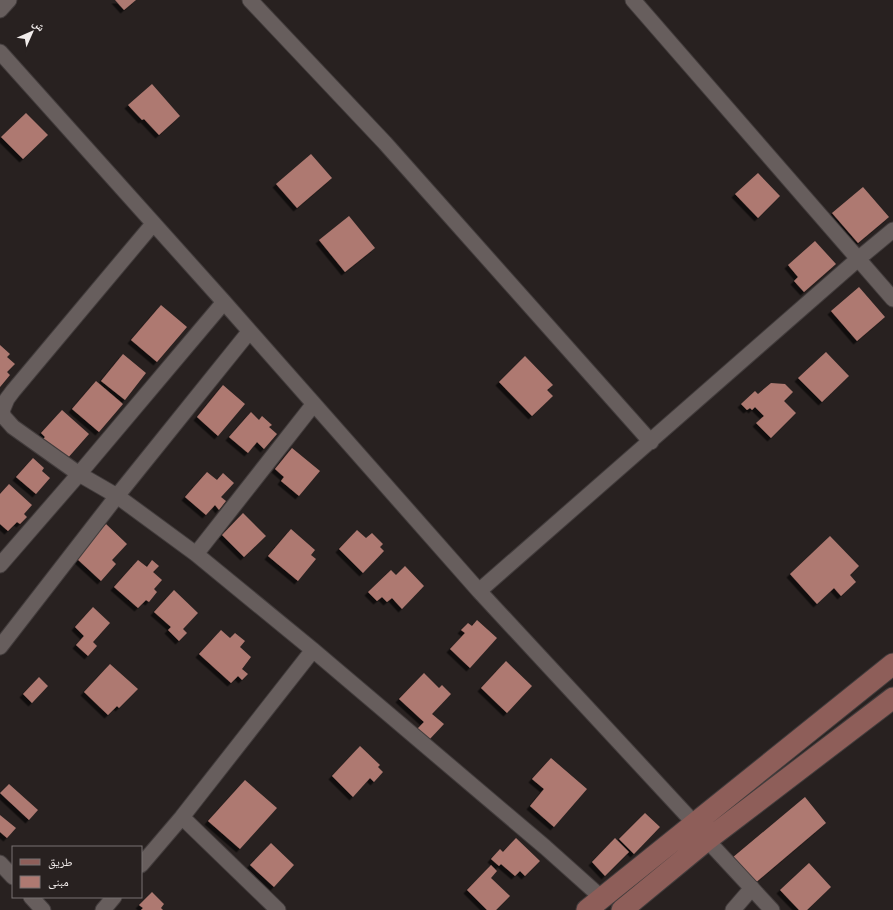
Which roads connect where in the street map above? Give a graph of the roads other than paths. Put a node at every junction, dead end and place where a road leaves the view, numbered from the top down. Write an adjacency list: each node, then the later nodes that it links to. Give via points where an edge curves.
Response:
1 (9, 0): 4 (street)
2 (250, 0): 13 (street, via 385,143)
3 (633, 0): 8 (street)
4 (0, 10)
5 (0, 52): 6 (street)
6 (153, 224): 10 (street); 14 (street, via 3,406 4,417 13,427)
7 (893, 230): 8 (street)
8 (858, 259): 9 (street); 13 (street)
9 (893, 299)
10 (224, 302): 11 (street); 14 (street)
11 (249, 332): 12 (street); 15 (street)
12 (313, 405): 16 (street); 18 (street)
13 (651, 442): 18 (street)
14 (79, 474): 15 (street); 17 (street)
15 (118, 496): 16 (street); 19 (street)
16 (196, 554): 20 (street)
17 (0, 565)
18 (479, 591): 24 (street)
19 (0, 648)
20 (313, 650): 23 (street); 30 (street, via 545,847)
21 (893, 664): 24 (main road)
22 (893, 698): 25 (main road)
23 (182, 817): 26 (street); 33 (street)
24 (694, 823): 25 (street); 30 (main road)
25 (707, 840): 27 (street); 34 (main road)
26 (142, 864)
27 (752, 888): 35 (street); 36 (street)
28 (32, 898): 31 (street)
29 (113, 898): 32 (street)
30 (594, 904)
31 (43, 910)
32 (102, 910)
33 (278, 910)
34 (622, 910)
35 (733, 910)
36 (772, 910)

